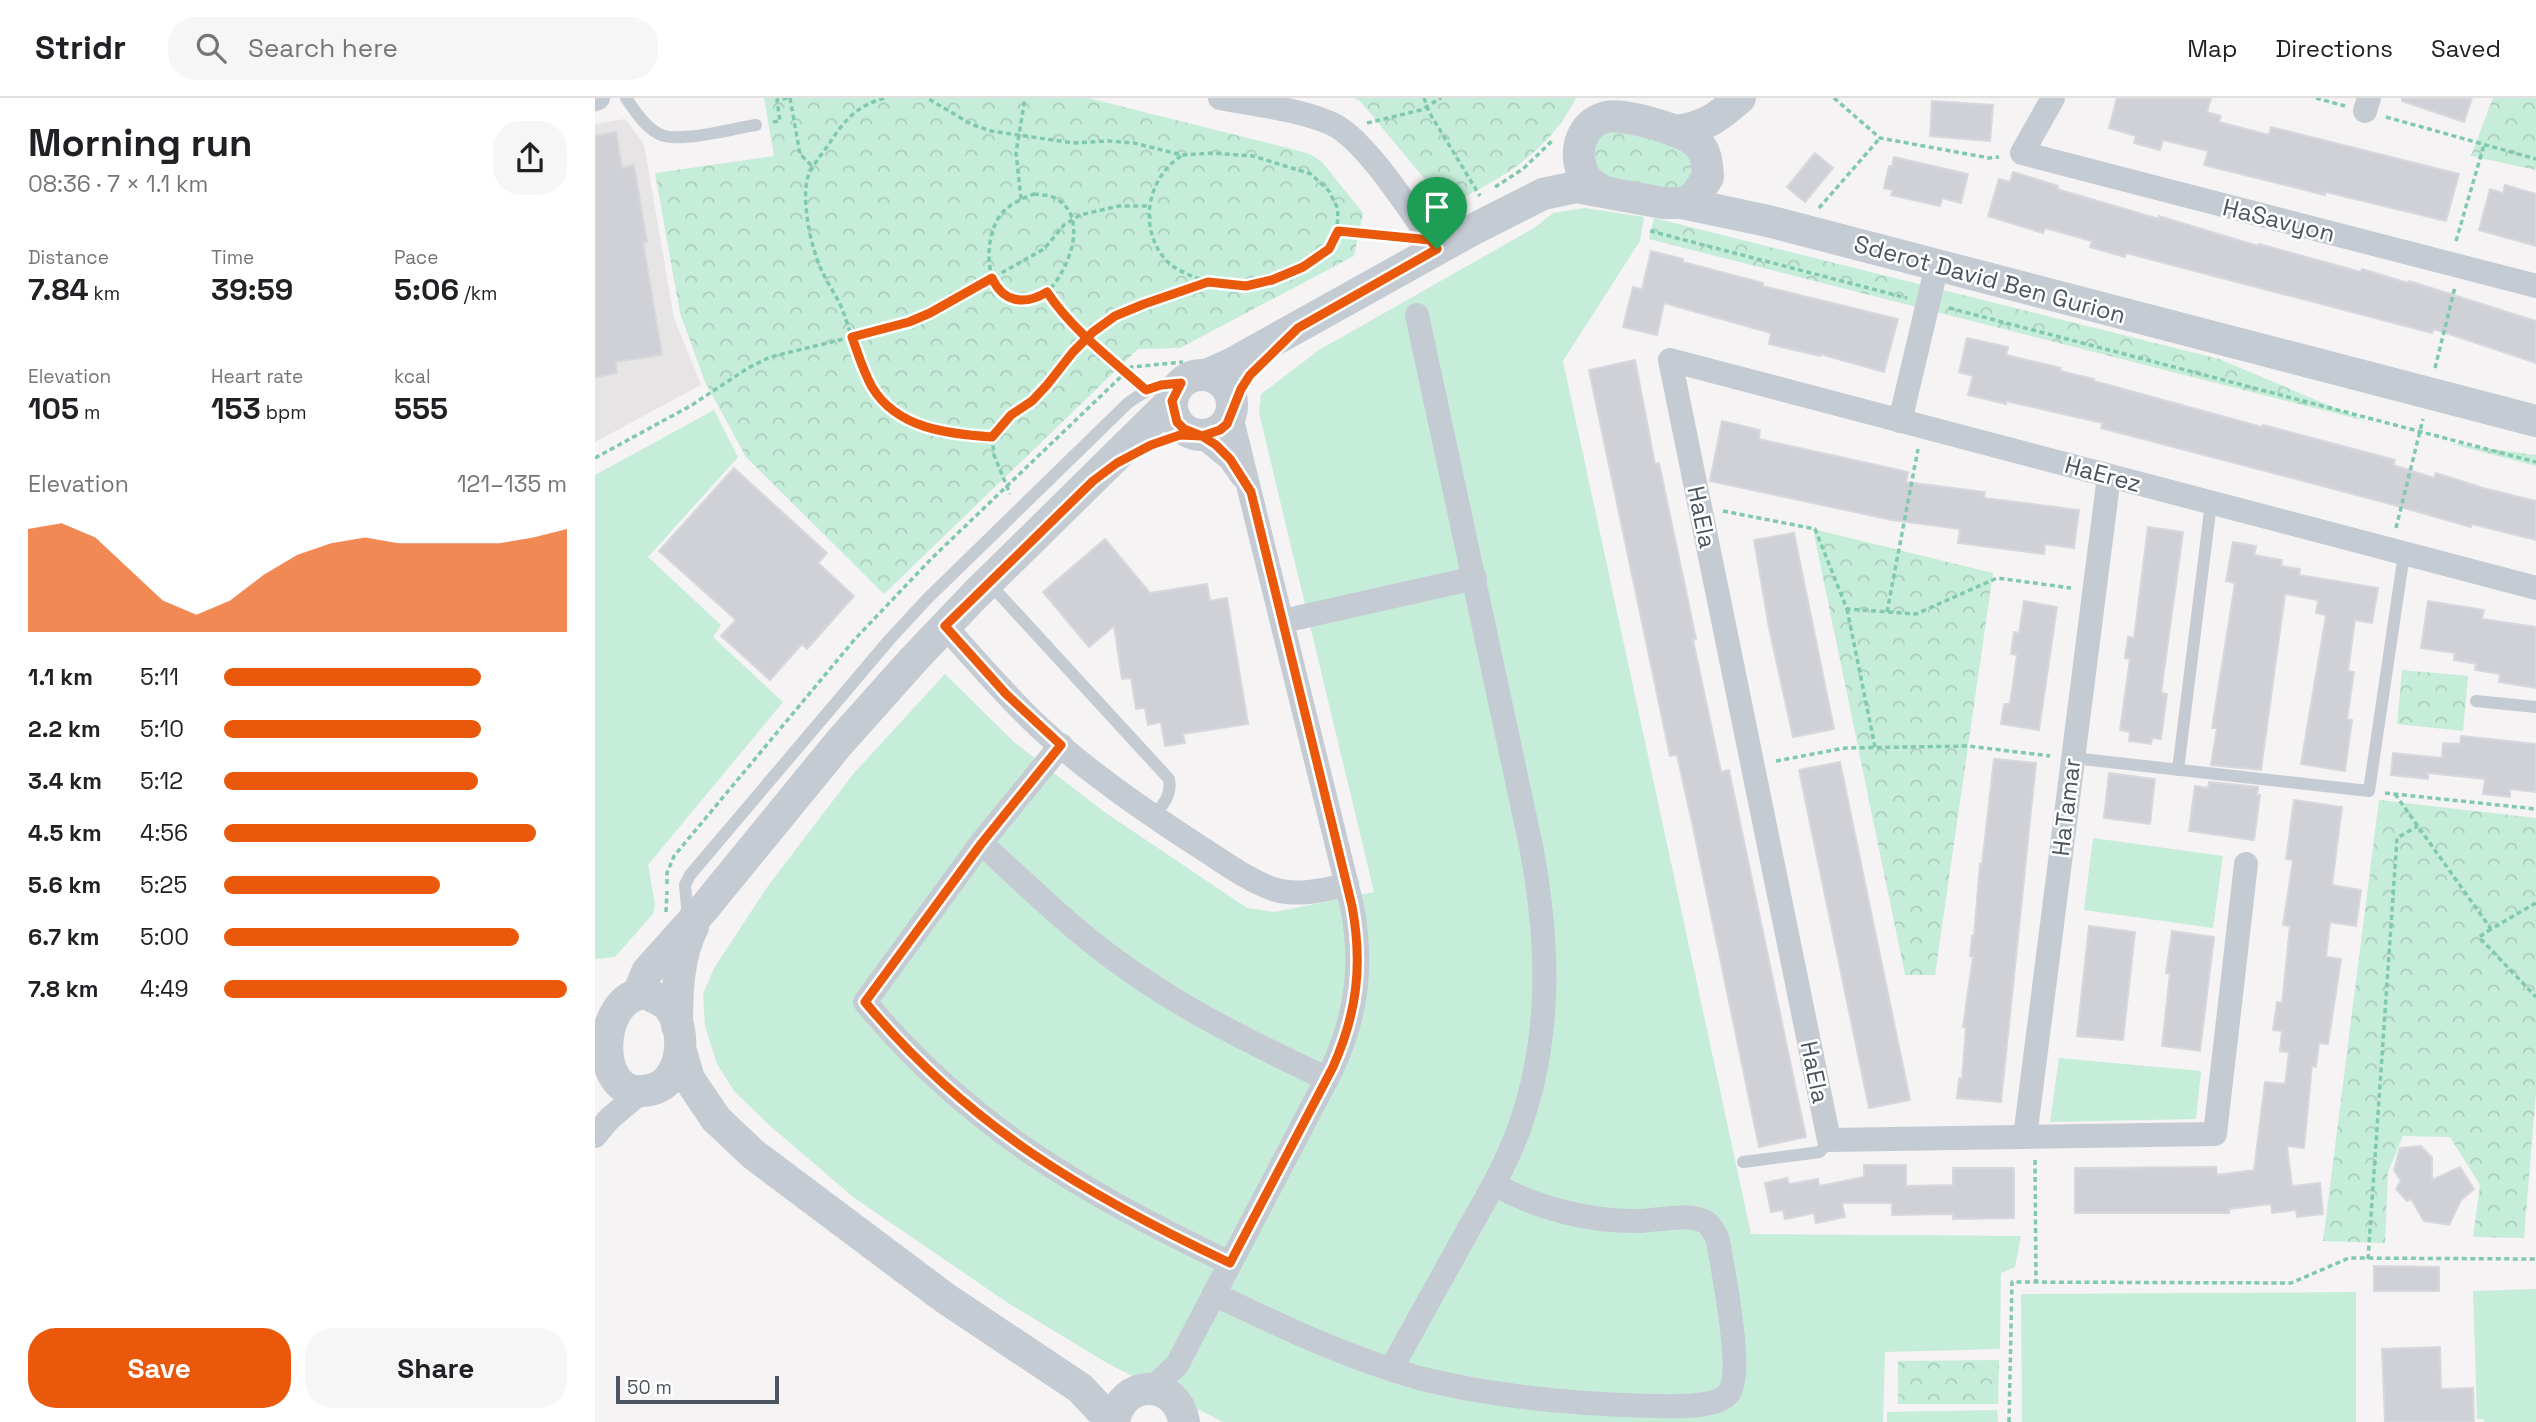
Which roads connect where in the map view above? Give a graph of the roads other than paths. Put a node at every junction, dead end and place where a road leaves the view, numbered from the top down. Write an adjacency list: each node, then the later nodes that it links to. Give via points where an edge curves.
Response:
1 (626, 98): 8 (lane, via 660,135 676,138)
2 (1220, 98): 16 (street, via 1333,124 1373,161)
3 (1601, 98): 10 (street)
4 (1740, 98): 9 (street, via 1709,122)
5 (1747, 98): 11 (street)
6 (2053, 98): 18 (street, HaSavyon, via 2022,153)
7 (1627, 109): 9 (street); 10 (street, via 1607,117)
8 (756, 125)
9 (1675, 131): 11 (street, via 1698,143)
10 (1583, 140): 12 (street, via 1583,174); 13 (street, via 1568,169)
11 (1707, 159): 14 (street, via 1708,177 1702,188); 15 (street, Sderot David Ben Gurion, via 1736,201)
12 (1602, 191): 13 (street, via 1576,187); 14 (street)
13 (1543, 194): 16 (street)
14 (1682, 203): 15 (street, Sderot David Ben Gurion)
15 (1768, 221): 17 (street, Sderot David Ben Gurion)
16 (1433, 244): 20 (street)
17 (1937, 265): 21 (street, Sderot David Ben Gurion); 26 (street)
18 (2536, 286)
19 (1417, 315): 34 (street)
20 (1298, 328): 23 (street); 24 (street, via 1250,375)
21 (2211, 337): 25 (street, Sderot David Ben Gurion); 27 (street, Sderot David Ben Gurion, via 2392,405 2470,424)
22 (1670, 360): 26 (street, HaErez); 56 (street, HaEla)
23 (1176, 387): 24 (street, via 1220,380 1227,387); 28 (street, via 1177,422); 30 (street); 48 (lane, via 1128,403 890,639 690,875 684,898)
24 (1232, 411): 28 (street, via 1220,430); 31 (street)
25 (2536, 421)
26 (1911, 424): 29 (street, HaErez)
27 (2536, 433)
28 (1197, 435): 30 (street, via 1180,435 1151,445); 31 (street, via 1230,459)
29 (2109, 476): 32 (street, HaErez); 42 (street, HaTamar)
30 (1093, 481): 35 (street)
31 (1251, 492): 37 (street)
32 (2211, 503): 33 (street, HaErez); 43 (lane)
33 (2404, 554): 36 (street, HaErez); 43 (lane, via 2369,791)
34 (1475, 578): 37 (street); 59 (street, via 1531,846 1544,948 1544,1009 1537,1065 1523,1117)
35 (988, 582): 38 (street); 44 (lane, via 1169,779 1171,789)
36 (2536, 588)
37 (1283, 621): 47 (street)
38 (945, 626): 41 (street, via 1006,694); 48 (street, via 838,743)
39 (2476, 701): 40 (lane)
40 (2536, 707)
41 (1061, 745): 44 (street); 45 (street)
42 (2073, 758): 43 (lane); 55 (street, HaTamar)
43 (2178, 770)
44 (1153, 816): 47 (street, via 1275,890 1307,892)
45 (981, 844): 52 (street, via 1086,938 1151,986 1220,1027); 60 (street, via 865,1002 927,1071 994,1128 1104,1199)
46 (2246, 864): 55 (street, via 2215,1134)
47 (1347, 885): 52 (street, via 1356,931 1356,987 1345,1040)
48 (694, 919): 49 (street, via 647,972); 50 (street, via 677,989)
49 (617, 994): 50 (street, via 652,996 668,1007); 51 (street, via 601,1017)
50 (679, 1037): 53 (street, via 678,1063 670,1079); 57 (street, via 689,1079 716,1119)
51 (598, 1055): 53 (street, via 611,1081 621,1089)
52 (1327, 1079): 60 (street)
53 (645, 1091): 54 (street); 57 (street, via 711,1122)
54 (595, 1136)
55 (2030, 1137): 56 (street)
56 (1829, 1140): 58 (lane, via 1820,1152)
57 (746, 1147): 64 (street, via 945,1298)
58 (1743, 1162)
59 (1494, 1184): 63 (street); 63 (street, via 1512,1195 1598,1218 1703,1220 1718,1240 1736,1361 1734,1384 1727,1396 1711,1402 1611,1405 1468,1389)
60 (1230, 1263): 61 (street)
61 (1214, 1294): 62 (street); 63 (street, via 1298,1335)
62 (1180, 1359): 65 (street, via 1168,1375); 66 (street, via 1177,1374)
63 (1391, 1369)
64 (1056, 1370): 65 (street, via 1114,1388); 67 (street)
65 (1144, 1390): 66 (street, via 1166,1393); 67 (street, via 1124,1399)
66 (1183, 1417)
67 (1113, 1422)

